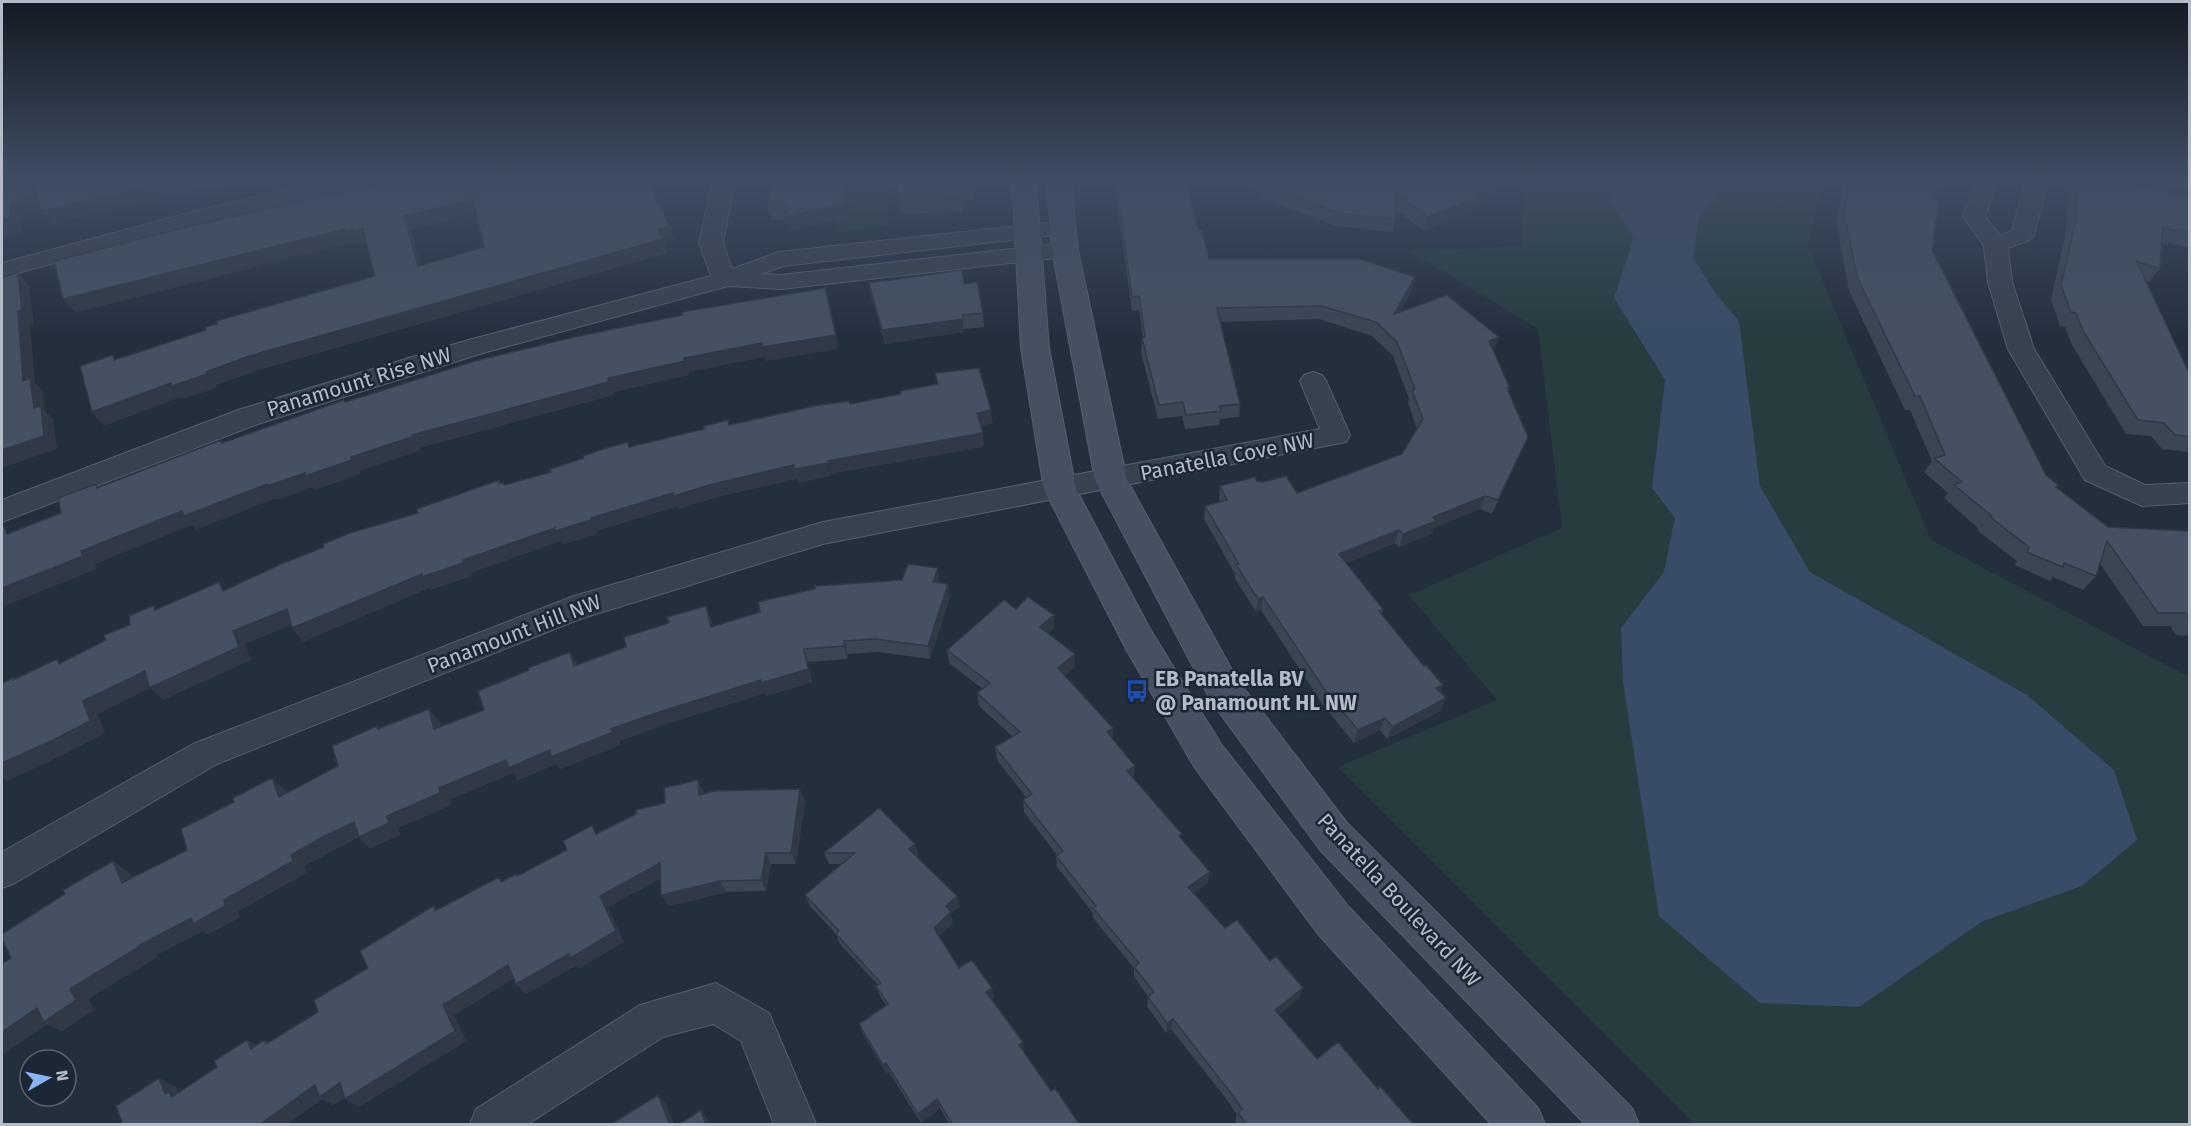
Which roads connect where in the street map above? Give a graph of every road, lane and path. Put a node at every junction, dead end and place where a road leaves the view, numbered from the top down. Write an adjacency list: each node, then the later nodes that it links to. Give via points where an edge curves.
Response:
1 (141, 233): 10 (street)
2 (713, 233): 11 (street, via 711,243)
3 (1027, 233): 8 (street)
4 (1063, 233): 7 (street, Panatella Boulevard NW)
5 (1986, 233): 9 (street)
6 (2023, 233): 9 (street)
7 (1064, 239): 8 (street, Panamount Rise NW); 13 (street, Panatella Boulevard NW)
8 (1027, 243): 11 (street, Panamount Rise NW, via 781,282); 14 (street, via 1035,348)
9 (1996, 245): 15 (street, via 2000,282 2021,349 2095,473 2142,496)
10 (2, 270)
11 (724, 280): 16 (street, Panamount Rise NW, via 474,347 259,413)
12 (1313, 381): 13 (street, Panatella Cove NW, via 1336,435)
13 (1111, 480): 14 (street, Panatella Cove NW); 21 (street, Panatella Boulevard NW, via 1224,690 1334,837)
14 (1060, 489): 17 (street, Panamount Hill NW, via 823,533 571,609 205,754); 20 (street, via 1138,639 1208,756 1333,920)
15 (2190, 493)
16 (2, 511)
17 (2, 871)
18 (491, 1125): 19 (street, via 654,1019 716,1003 756,1027)
19 (795, 1125)
20 (1522, 1125)
21 (1616, 1125)

